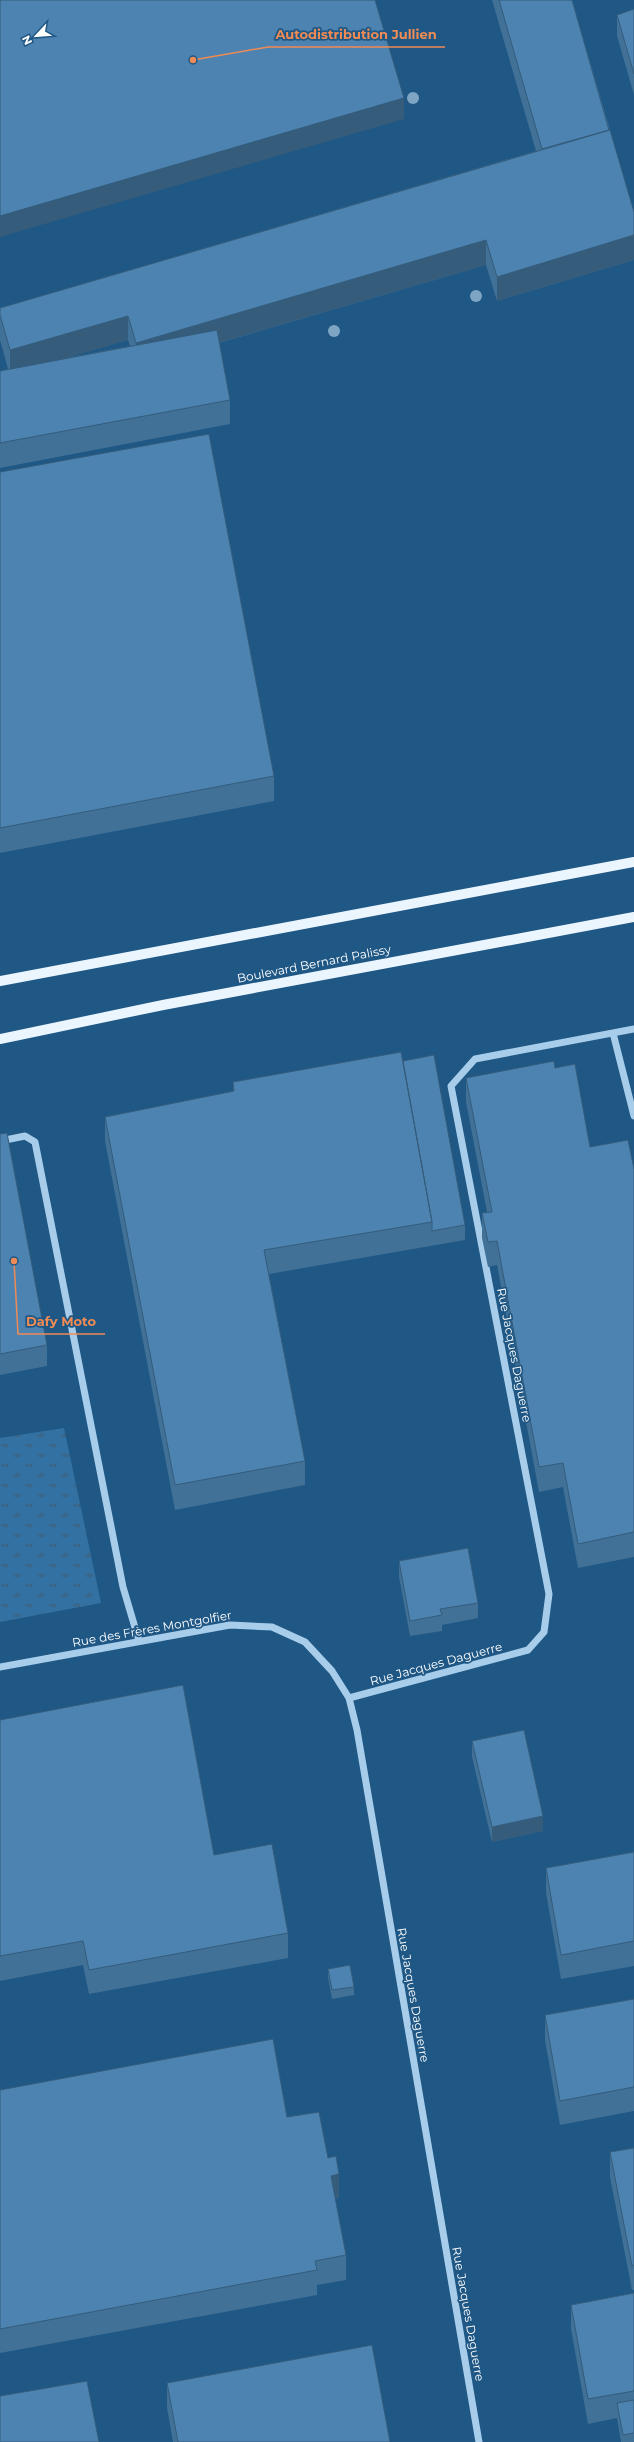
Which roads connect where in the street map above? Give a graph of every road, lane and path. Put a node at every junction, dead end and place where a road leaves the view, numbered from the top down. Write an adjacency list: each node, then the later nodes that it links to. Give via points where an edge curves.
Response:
1 (634, 862): 3 (main road)
2 (634, 917): 6 (main road, Boulevard Bernard Palissy, via 163,1005)
3 (0, 981)
4 (634, 1029): 5 (street, Rue Jacques Daguerre)
5 (613, 1033): 7 (street); 11 (street, Rue Jacques Daguerre, via 475,1060 451,1086 549,1594 544,1632 528,1650)
6 (0, 1039)
7 (634, 1116)
8 (0, 1141): 9 (street, via 25,1136 34,1142 123,1587)
9 (138, 1641): 10 (street, Rue des Frères Montgolfier); 11 (street, Rue des Frères Montgolfier, via 230,1625 272,1627 305,1642 332,1671)
10 (0, 1667)
11 (349, 1698): 12 (street, Rue Jacques Daguerre, via 358,1737)
12 (479, 2442)

